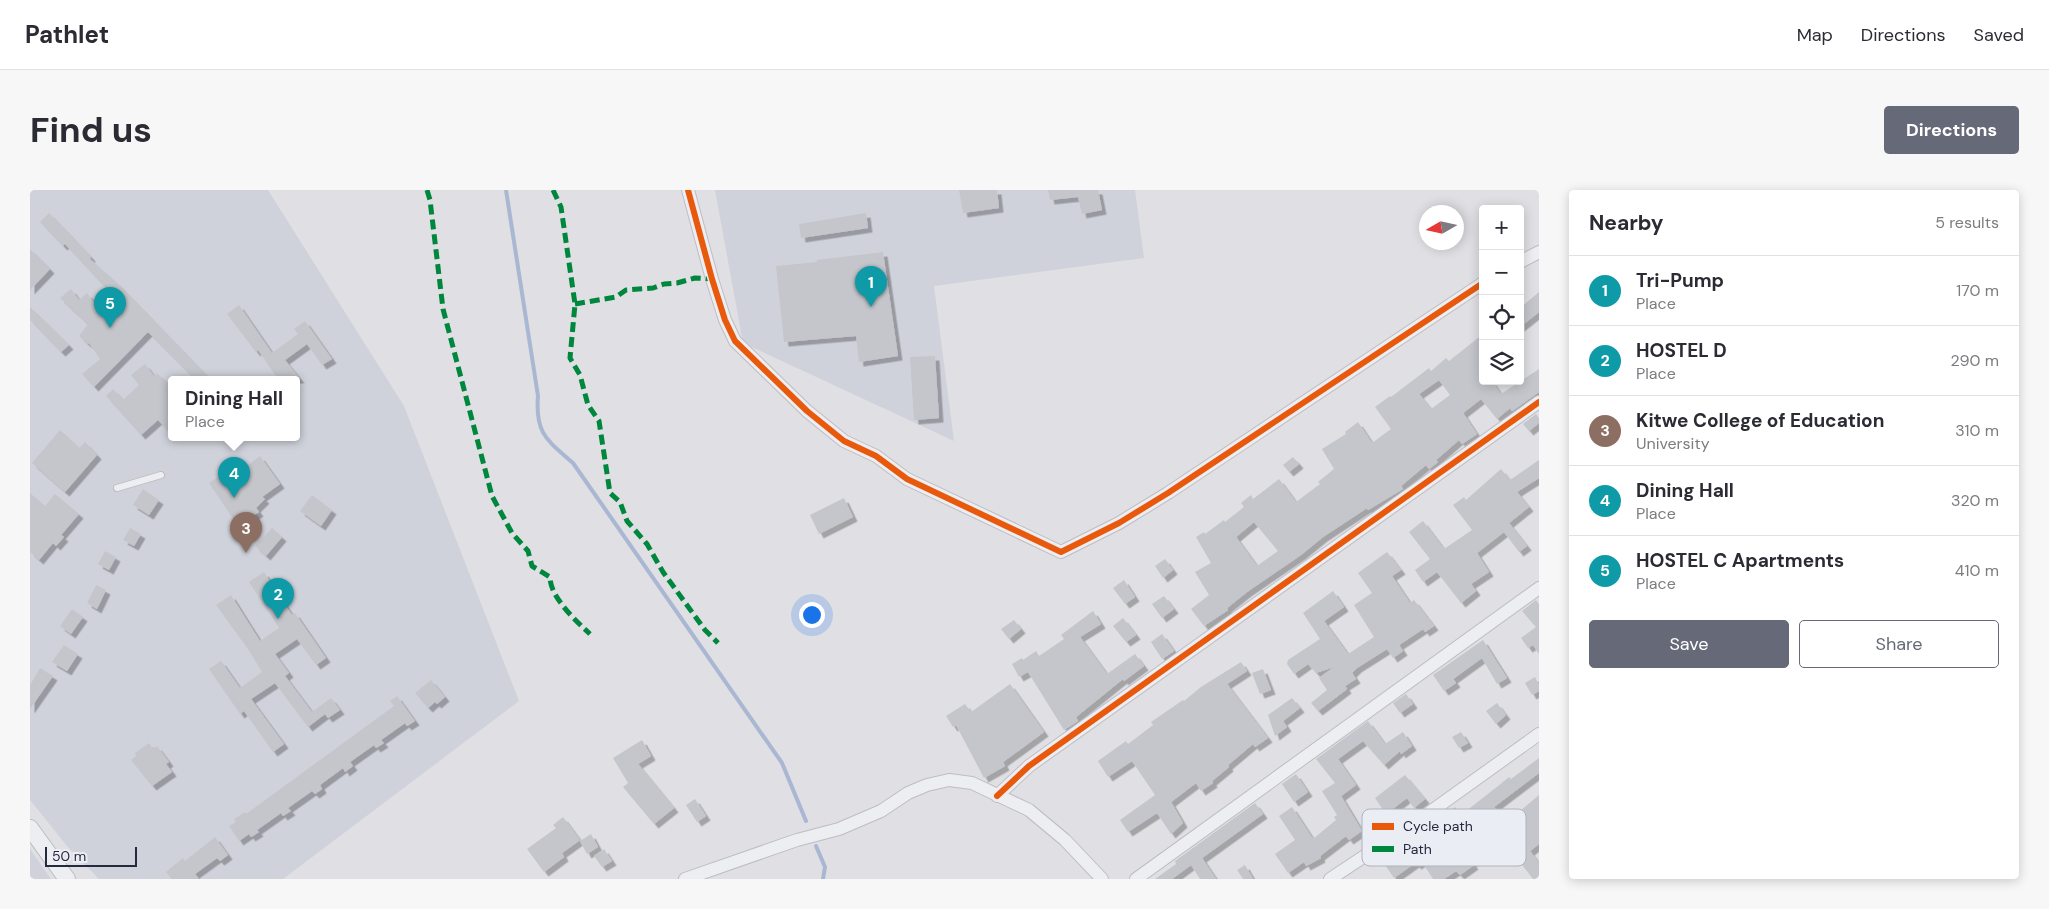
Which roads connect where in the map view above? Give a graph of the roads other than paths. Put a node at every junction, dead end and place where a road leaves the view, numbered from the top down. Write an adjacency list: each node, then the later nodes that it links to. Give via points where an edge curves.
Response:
1 (688, 190): 4 (street, via 712,279 735,341 807,411 844,441 876,456 907,479 1061,552 1119,523 1168,493)
2 (1539, 252): 3 (street)
3 (1524, 260)
4 (1479, 286)
5 (1539, 402): 10 (street, via 1029,766)
6 (161, 476): 7 (lane)
7 (117, 488)
8 (1539, 588): 17 (street)
9 (1539, 734): 11 (street)
10 (997, 796): 15 (street, via 972,783 949,780 927,785 881,811 839,829 797,840); 16 (street, via 1029,810 1065,840)
11 (1434, 809)
12 (30, 828): 14 (street)
13 (1362, 858): 18 (street)
14 (67, 879)
15 (685, 879)
16 (1102, 879)
17 (1136, 879)
18 (1330, 879)

